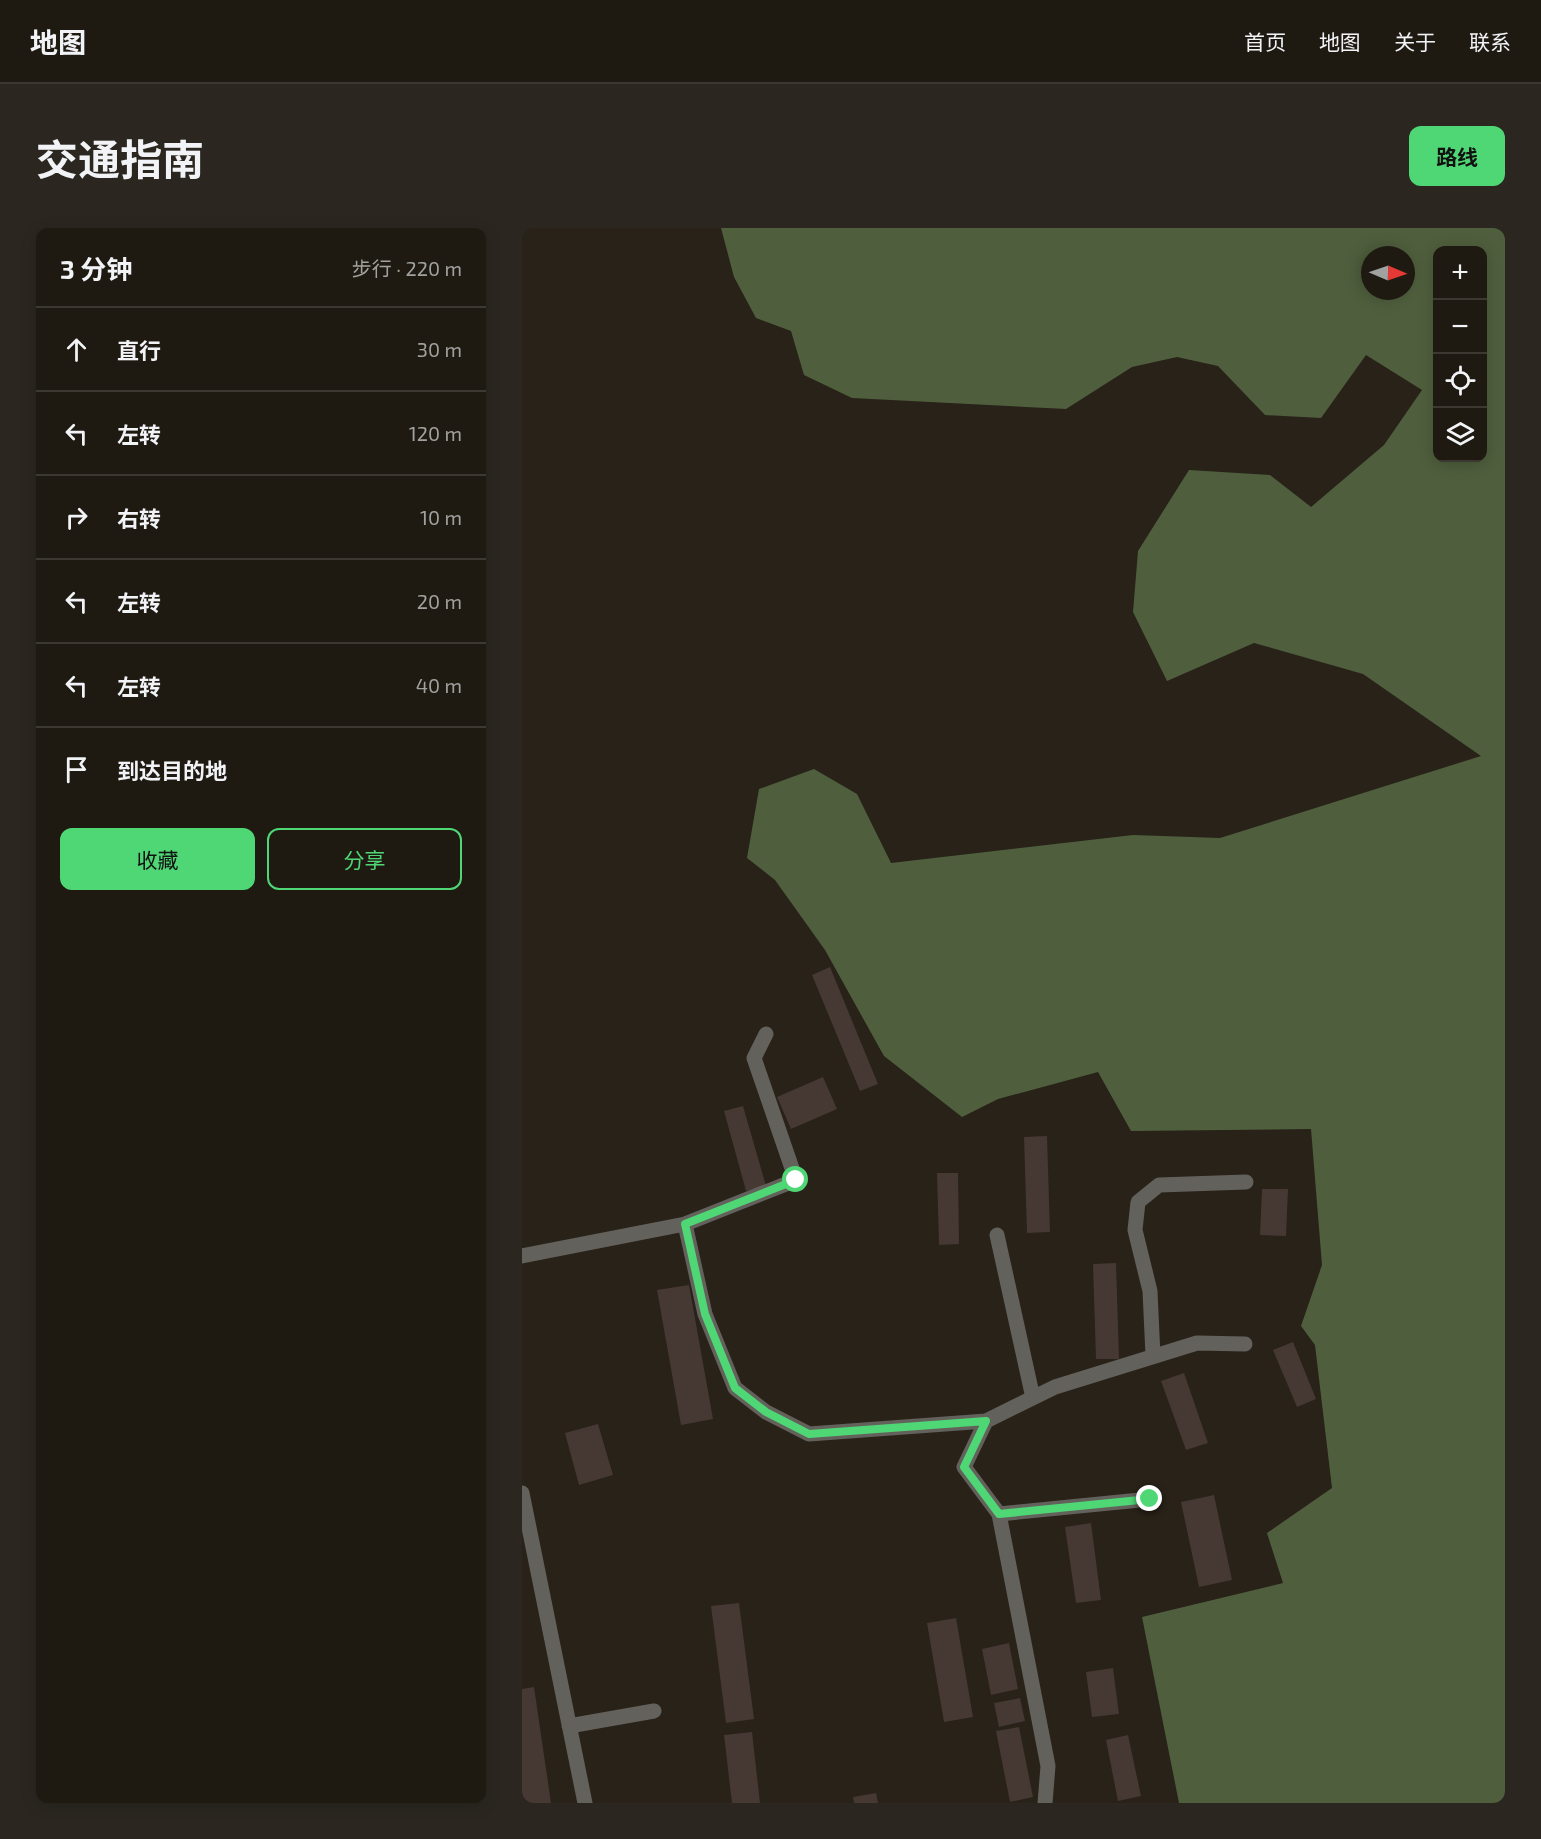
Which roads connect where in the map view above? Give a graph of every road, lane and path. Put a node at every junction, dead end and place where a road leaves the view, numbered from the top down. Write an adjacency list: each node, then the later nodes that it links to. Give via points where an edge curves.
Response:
1 (766, 1034): 3 (street, via 753,1058 796,1180)
2 (1246, 1182): 7 (street, via 1159,1185 1138,1202 1135,1230 1149,1290)
3 (685, 1224): 5 (street); 9 (street, via 705,1314 735,1388 766,1412 809,1434)
4 (997, 1235): 8 (street)
5 (522, 1256)
6 (1245, 1344): 7 (street, via 1197,1343)
7 (1153, 1356): 8 (street, via 1055,1387)
8 (1033, 1398): 9 (street)
9 (986, 1421): 12 (street, via 964,1467)
10 (522, 1493): 14 (street)
11 (1150, 1499): 12 (street)
12 (999, 1514): 16 (street, via 1048,1766)
13 (654, 1711): 14 (street)
14 (569, 1726): 15 (street)
15 (585, 1803)
16 (1045, 1803)

